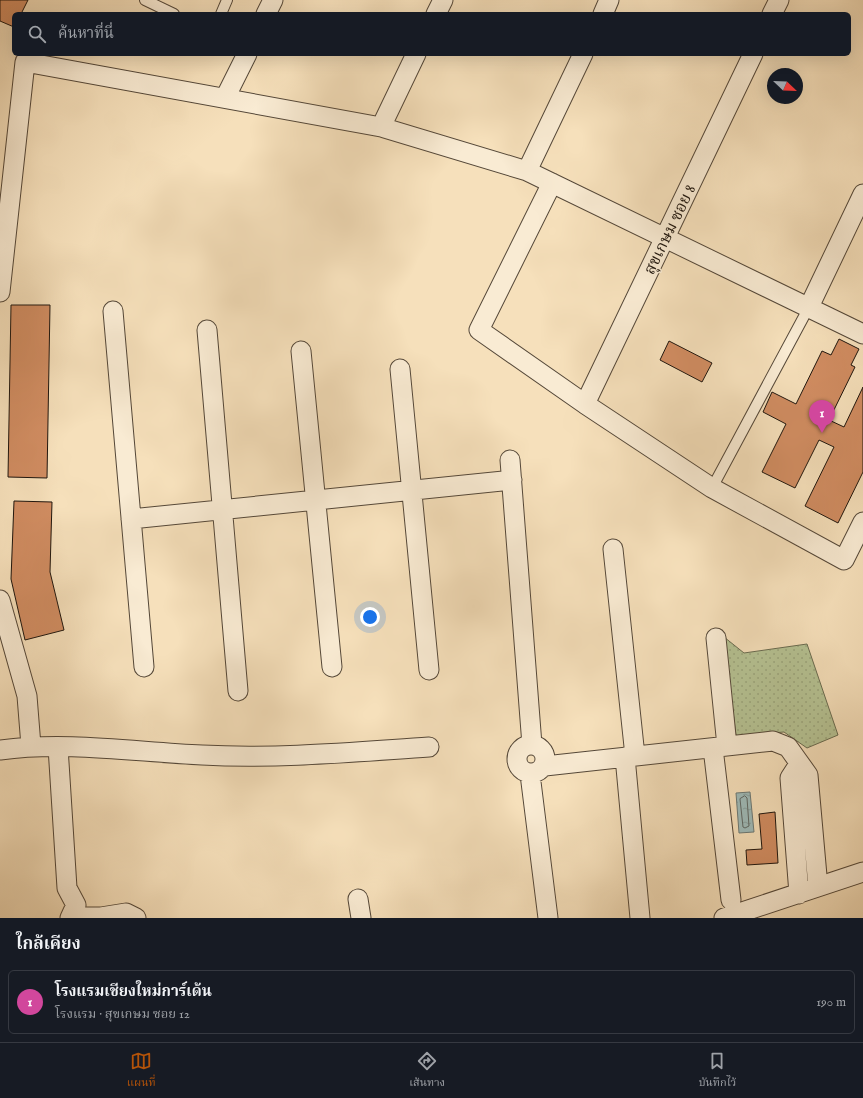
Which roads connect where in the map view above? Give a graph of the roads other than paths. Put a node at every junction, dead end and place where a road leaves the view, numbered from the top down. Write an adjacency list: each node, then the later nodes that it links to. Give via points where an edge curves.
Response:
1 (145, 0): 7 (lane)
2 (227, 0): 8 (lane)
3 (273, 0): 9 (street)
4 (443, 0): 10 (street)
5 (609, 0): 11 (street)
6 (779, 0): 12 (street)
7 (170, 12)
8 (221, 12)
9 (267, 12)
10 (437, 12)
11 (604, 12)
12 (773, 12)
13 (246, 56): 17 (street)
14 (415, 56): 18 (street)
15 (582, 56): 19 (street)
16 (752, 56): 22 (street, สุขเกษม ซอย 8)
17 (225, 98): 18 (street); 23 (street, via 25,62)
18 (381, 127): 19 (street)
19 (527, 171): 20 (street)
20 (552, 183): 22 (street); 30 (street, via 479,330)
21 (863, 194): 24 (street)
22 (665, 237): 24 (street); 30 (street, สุขเกษม ซอย 8)
23 (0, 292)
24 (809, 307): 27 (street); 33 (lane)
25 (113, 311): 37 (street)
26 (206, 330): 36 (street)
27 (863, 334)
28 (301, 351): 35 (street)
29 (400, 369): 34 (street)
30 (585, 404): 33 (street)
31 (510, 460): 32 (street)
32 (512, 480): 34 (street); 46 (street)
33 (712, 488): 38 (street, via 844,560)
34 (412, 490): 35 (street); 44 (street)
35 (316, 501): 36 (street); 43 (street)
36 (222, 510): 37 (street); 45 (street)
37 (131, 519): 42 (street)
38 (863, 522)
39 (613, 549): 52 (street)
40 (0, 600): 47 (street, via 27,696)
41 (716, 638): 50 (street)
42 (144, 667)
43 (332, 667)
44 (430, 670)
45 (238, 691)
46 (532, 745): 54 (street, via 545,754); 54 (street, via 522,748 517,761 523,772)
47 (31, 746): 48 (street); 51 (street)
48 (58, 747): 49 (street, via 203,755 283,756); 60 (street, via 67,888 76,905)
49 (429, 747)
50 (720, 747): 52 (street); 53 (street, via 773,742 788,747); 59 (street)
51 (0, 750)
52 (630, 757): 54 (street); 64 (street)
53 (799, 764): 56 (street, via 808,775); 57 (street, via 790,778)
54 (537, 770): 63 (street)
55 (863, 872): 56 (street)
56 (818, 887): 57 (street)
57 (799, 894): 65 (street)
58 (358, 899): 62 (street)
59 (731, 900)
60 (70, 917): 61 (street, via 101,917 126,913)
61 (136, 918)
62 (362, 918)
63 (548, 918)
64 (640, 918)
65 (724, 918)

